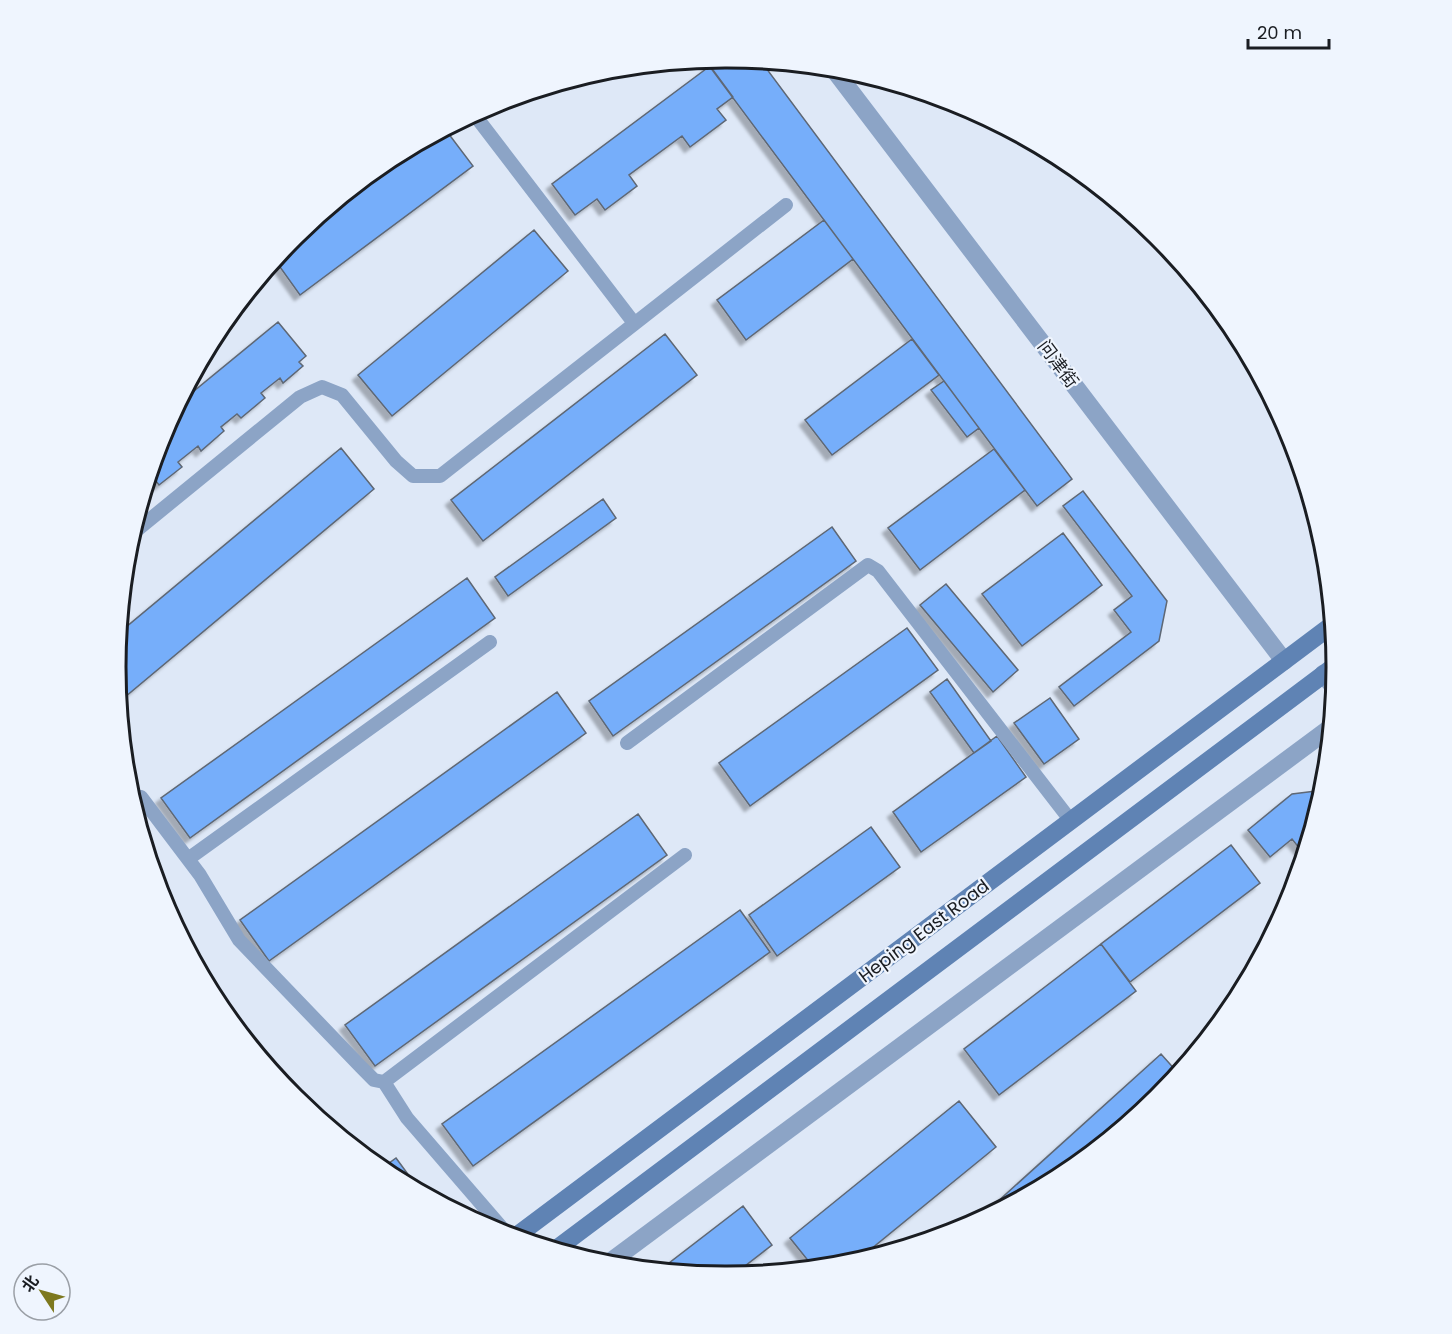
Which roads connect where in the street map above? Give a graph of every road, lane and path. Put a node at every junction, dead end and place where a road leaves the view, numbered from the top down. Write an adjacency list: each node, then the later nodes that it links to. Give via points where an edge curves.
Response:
1 (840, 79): 8 (street, 问津街)
2 (479, 121): 4 (lane)
3 (786, 205): 4 (lane)
4 (634, 324): 5 (lane, via 440,476 413,476 342,395 321,387 300,397)
5 (144, 524)
6 (1324, 631): 8 (main road, Heping East Road)
7 (490, 642): 15 (lane)
8 (1284, 661): 13 (main road, Heping East Road)
9 (1325, 679): 19 (main road, Heping East Road)
10 (1321, 735): 20 (street)
11 (627, 743): 13 (lane, via 868,565 878,571)
12 (141, 797): 15 (lane)
13 (1071, 820): 18 (main road, Heping East Road)
14 (685, 855): 16 (lane)
15 (188, 859): 16 (lane, via 239,940 374,1080)
16 (384, 1082): 17 (lane, via 407,1118)
17 (495, 1220)
18 (524, 1231)
19 (563, 1244)
20 (618, 1256)

